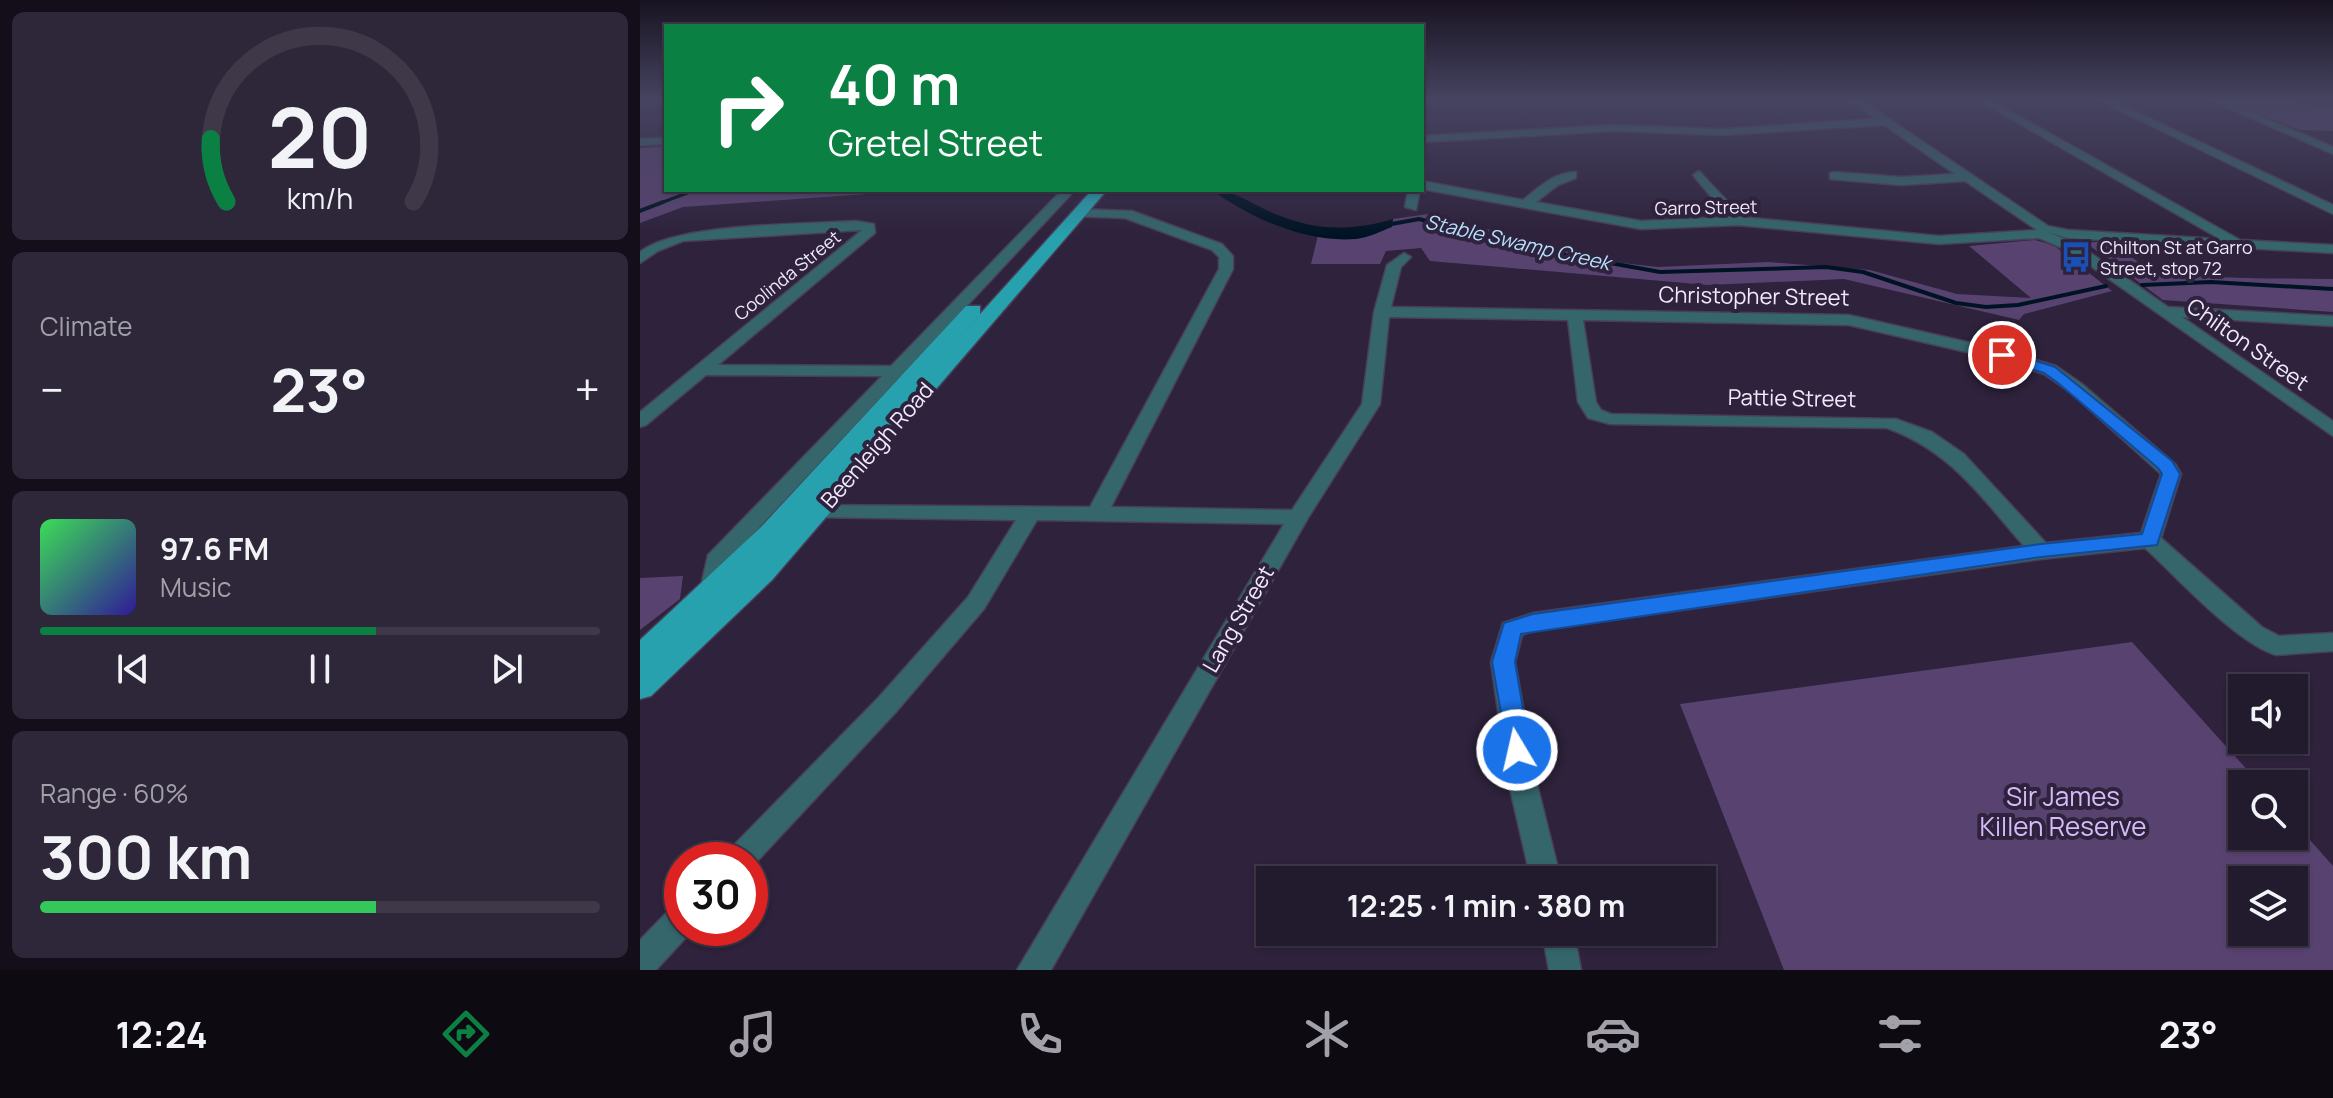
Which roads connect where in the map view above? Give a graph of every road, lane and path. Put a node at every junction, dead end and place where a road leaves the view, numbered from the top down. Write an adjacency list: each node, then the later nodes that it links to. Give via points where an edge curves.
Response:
1 (1921, 145): 7 (street)
2 (2064, 145): 20 (street)
3 (2197, 145): 11 (street)
4 (1572, 175): 14 (street)
5 (1699, 175): 17 (street)
6 (1834, 176): 7 (street, via 1901,181)
7 (1968, 177): 18 (street)
8 (1424, 185): 14 (street, Garro Street)
9 (1067, 192): 29 (street, Beenleigh Road)
10 (1414, 192): 15 (street)
11 (2307, 198): 12 (street); 16 (street)
12 (2333, 199)
13 (1080, 201): 29 (main road, Beenleigh Road); 35 (street, via 1217,247 1226,256 1226,269)
14 (1528, 202): 17 (street, Garro Street, via 1654,227)
15 (1411, 207)
16 (2333, 210)
17 (1738, 221): 18 (street, Garro Street, via 1939,240)
18 (2042, 232): 19 (street)
19 (2063, 237): 20 (street); 24 (street, Chilton Street)
20 (2236, 242): 21 (street)
21 (2333, 249)
22 (1404, 257): 25 (street, Lang Street, via 1394,265)
23 (640, 259): 28 (street, Coolinda Street, via 681,237 869,227)
24 (2161, 311): 27 (street); 31 (street, Chilton Street)
25 (1382, 312): 26 (street, Christopher Street); 36 (street, Lang Street, via 1371,404)
26 (1575, 317): 37 (street, Christopher Street, via 1849,320 2050,370 2166,465 2171,474); 38 (street, Pattie Street, via 1587,402 1594,414 1610,419 1889,423 1925,436 1957,458)
27 (2333, 321)
28 (703, 370): 29 (street); 30 (street, Coolinda Street)
29 (918, 371): 32 (main road, Beenleigh Road); 33 (main road, Beenleigh Road); 39 (street, Beenleigh Road, via 716,560)
30 (640, 421)
31 (2333, 430)
32 (793, 510): 33 (street); 39 (main road, Beenleigh Road)
33 (820, 510): 34 (street); 42 (main road, Beenleigh Road, via 763,573)
34 (1031, 513): 35 (street); 43 (street, via 976,603)
35 (1097, 514): 36 (street)
36 (1298, 517): 48 (street, Lang Street)
37 (2150, 540): 38 (street); 40 (street, via 2254,633 2276,646)
38 (2041, 551): 44 (street, via 1511,629 1503,662)
39 (710, 594): 41 (main road, Beenleigh Road)
40 (2333, 642)
41 (640, 657)
42 (640, 687)
43 (756, 842)
44 (1543, 866)
45 (664, 938): 47 (street)
46 (1561, 946): 49 (street)
47 (640, 963)
48 (1033, 970)
49 (1565, 970)

